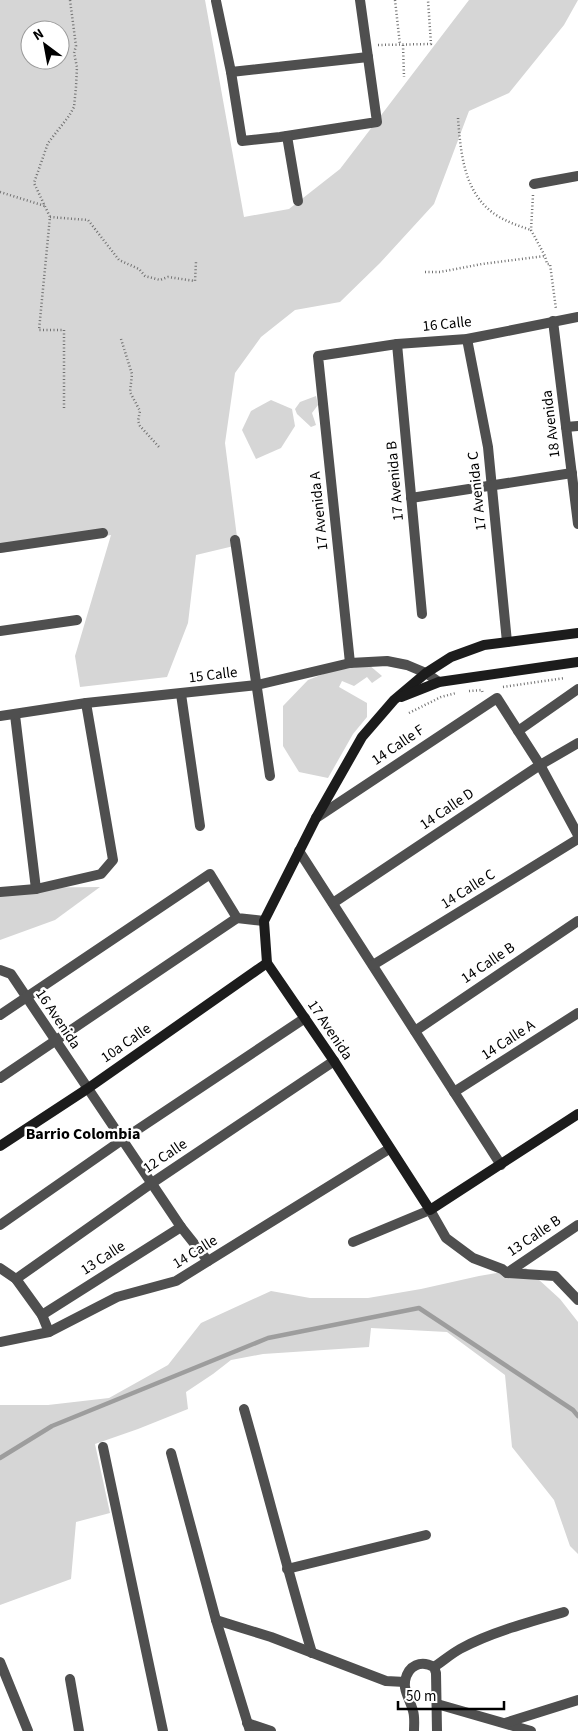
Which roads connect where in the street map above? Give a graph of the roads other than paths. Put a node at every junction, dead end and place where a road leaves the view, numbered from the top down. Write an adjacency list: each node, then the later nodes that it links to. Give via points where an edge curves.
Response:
1 (216, 0): 2 (street); 5 (street)
2 (222, 0)
3 (360, 0): 4 (street)
4 (368, 57): 5 (street); 6 (street, via 377,122)
5 (231, 72): 6 (street, via 242,141)
6 (286, 136): 9 (street)
7 (578, 176): 8 (street)
8 (534, 184)
9 (298, 201)
10 (578, 317): 11 (street, 16 Calle)
11 (555, 320): 12 (street, 16 Calle); 16 (street, 18 Avenida)
12 (467, 339): 13 (street, 16 Calle); 18 (street, 17 Avenida C)
13 (397, 344): 14 (street, 16 Calle); 19 (street, 17 Avenida B)
14 (318, 356): 30 (street, 17 Avenida A)
15 (578, 426): 16 (street)
16 (566, 427): 17 (street, 18 Avenida)
17 (572, 473): 18 (street); 20 (street, 18 Avenida)
18 (493, 486): 19 (street); 28 (street, 17 Avenida C)
19 (411, 498): 24 (street, 17 Avenida B)
20 (578, 524)
21 (103, 532): 23 (street)
22 (235, 540): 33 (street)
23 (0, 548)
24 (422, 614)
25 (77, 620): 26 (street)
26 (0, 631)
27 (578, 633): 28 (street)
28 (507, 642): 31 (street, via 468,651)
29 (578, 662): 32 (street)
30 (350, 663): 31 (street, 15 Calle, via 387,660); 33 (street, 15 Calle)
31 (426, 673): 32 (street, 15 Calle); 36 (street)
32 (439, 682): 36 (street)
33 (257, 685): 35 (street, 15 Calle); 43 (street)
34 (578, 689): 40 (street)
35 (181, 694): 37 (street, 15 Calle); 45 (street)
36 (394, 700): 44 (street, via 362,737)
37 (86, 703): 38 (street, 15 Calle); 48 (street, via 113,860 101,874)
38 (15, 715): 39 (street, 15 Calle); 48 (street)
39 (0, 716)
40 (518, 731): 42 (street); 44 (street, 14 Calle F, via 496,698)
41 (578, 743): 42 (street, 14 Calle D)
42 (540, 765): 46 (street); 50 (street, 14 Calle D)
43 (270, 776)
44 (316, 818): 47 (street)
45 (200, 826)
46 (578, 837): 55 (street, 14 Calle C)
47 (299, 851): 50 (street); 52 (street)
48 (36, 888): 49 (street)
49 (0, 892)
50 (333, 903): 55 (street)
51 (237, 918): 52 (street); 57 (street, via 210,874); 62 (street)
52 (264, 921): 54 (street, 17 Avenida)
53 (578, 922): 61 (street, 14 Calle B)
54 (267, 963): 60 (street, 17 Avenida); 65 (street, 10a Calle)
55 (373, 965): 61 (street)
56 (0, 970): 57 (street, 16 Avenida, via 11,974)
57 (26, 997): 59 (street); 62 (street, 16 Avenida)
58 (578, 1013): 66 (street, 14 Calle A)
59 (0, 1014)
60 (304, 1018): 63 (street, 17 Avenida); 68 (street)
61 (415, 1031): 66 (street)
62 (55, 1041): 64 (street); 65 (street, 16 Avenida)
63 (334, 1061): 70 (street, 17 Avenida); 72 (street, 12 Calle)
64 (0, 1078)
65 (87, 1089): 68 (street, 16 Avenida); 69 (street, 10a Calle)
66 (454, 1092): 71 (street)
67 (578, 1114): 71 (street)
68 (122, 1140): 72 (street, 16 Avenida); 75 (street)
69 (0, 1146)
70 (390, 1149): 73 (street, 17 Avenida); 78 (street, 14 Calle)
71 (501, 1165): 73 (street)
72 (152, 1183): 76 (street, 16 Avenida); 81 (street, 12 Calle)
73 (430, 1210): 77 (street); 80 (street, 17 Avenida, via 446,1238 473,1258)
74 (578, 1224): 80 (street, 13 Calle B)
75 (0, 1225)
76 (181, 1226): 78 (street, 16 Avenida); 83 (street, 13 Calle)
77 (353, 1242)
78 (208, 1261): 84 (street, 14 Calle, via 176,1282 117,1297)
79 (0, 1268): 81 (street)
80 (507, 1273): 82 (street, 17 Avenida, via 554,1276)
81 (16, 1279): 83 (street)
82 (578, 1300)
83 (42, 1316): 84 (street)
84 (49, 1332): 85 (street, 14 Calle)
85 (0, 1342)
86 (244, 1409): 90 (street)
87 (103, 1447): 104 (street)
88 (171, 1453): 92 (street)
89 (426, 1535): 90 (street)
90 (287, 1569): 93 (street)
91 (564, 1612): 95 (street, via 460,1649)
92 (216, 1620): 93 (street); 101 (street)
93 (312, 1653): 97 (street, via 386,1681)
94 (0, 1662): 102 (street)
95 (434, 1667): 97 (street, via 422,1662 414,1664); 99 (street)
96 (70, 1679): 103 (street)
97 (404, 1682): 106 (street, via 414,1713)
98 (578, 1700): 100 (street)
99 (437, 1704): 100 (street); 107 (street)
100 (505, 1723): 108 (street)
101 (248, 1727): 105 (street)
102 (28, 1731)
103 (79, 1731)
104 (163, 1731)
105 (271, 1731)
106 (414, 1731)
107 (437, 1731)
108 (531, 1731)

